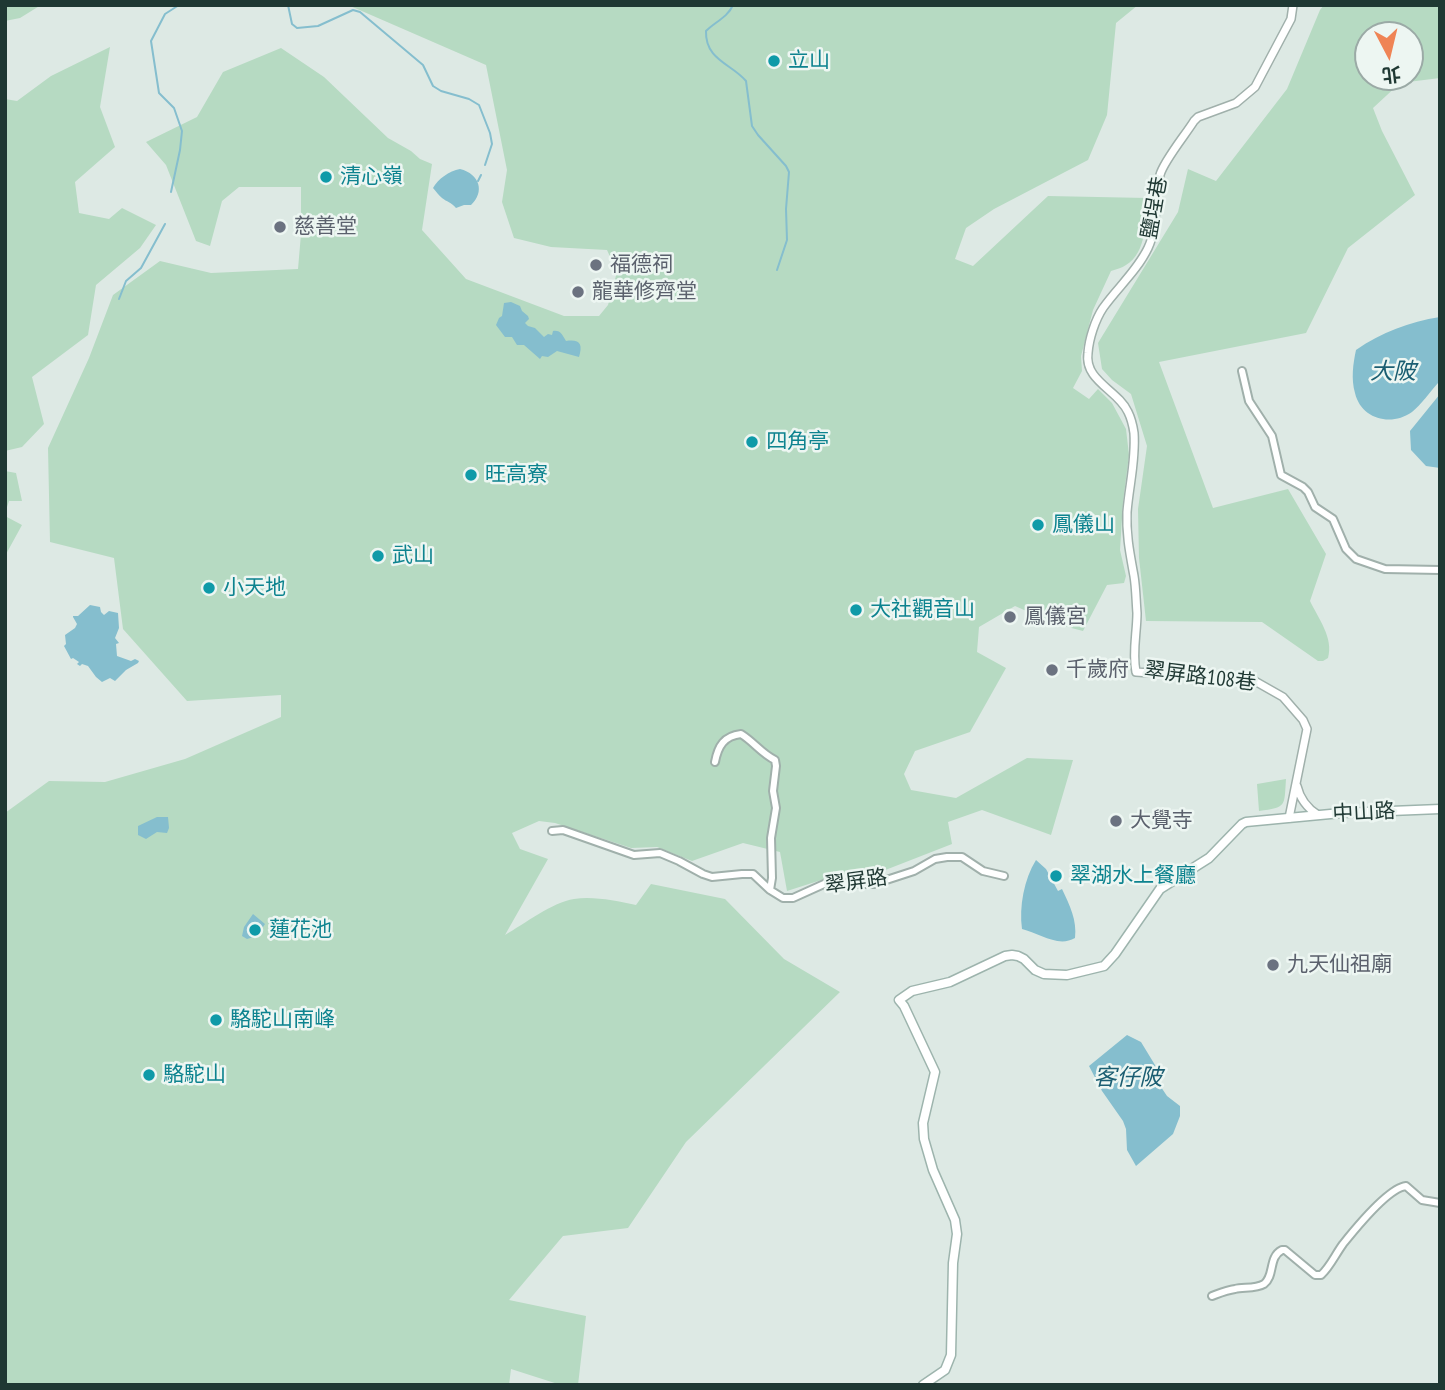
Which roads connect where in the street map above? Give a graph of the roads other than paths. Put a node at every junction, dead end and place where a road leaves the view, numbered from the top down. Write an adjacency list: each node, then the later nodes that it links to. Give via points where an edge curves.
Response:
1 (1293, 5): 3 (street, 鹽埕巷, via 1291,19 1255,87 1237,103 1198,117 1163,166 1148,248 1102,310 1087,356 1089,369)
2 (1242, 371): 4 (street, via 1249,401 1272,436 1281,475 1303,487 1315,507 1333,519 1350,554 1379,568)
3 (1116, 396): 6 (street, 翠屏路108巷, via 1128,411 1135,454 1127,546 1135,578 1136,671 1253,680 1283,697 1307,729)
4 (1440, 570)
5 (715, 762): 12 (street, via 718,747 741,734 775,760)
6 (1296, 782): 8 (street, via 1302,800); 9 (street, 翠屏路108巷)
7 (1440, 809): 8 (main road, 中山路)
8 (1318, 815): 9 (main road, 中山路)
9 (1289, 818): 15 (main road, via 1242,824 1209,858 1166,884 1104,966 1067,975 1044,974 1024,959 1005,956 899,1000 935,1072 923,1132 957,1228 951,1355 945,1370)
10 (552, 831): 12 (street, 翠屏路, via 563,830 634,855 660,853 712,877 753,874)
11 (1004, 876): 12 (street, 翠屏路, via 983,871 962,857 947,857 874,884 835,882 793,898)
12 (771, 890)
13 (1440, 1203): 14 (street, via 1422,1200 1406,1186 1399,1187 1376,1206 1321,1275 1282,1250 1275,1255 1264,1284)
14 (1212, 1296)
15 (923, 1385)

